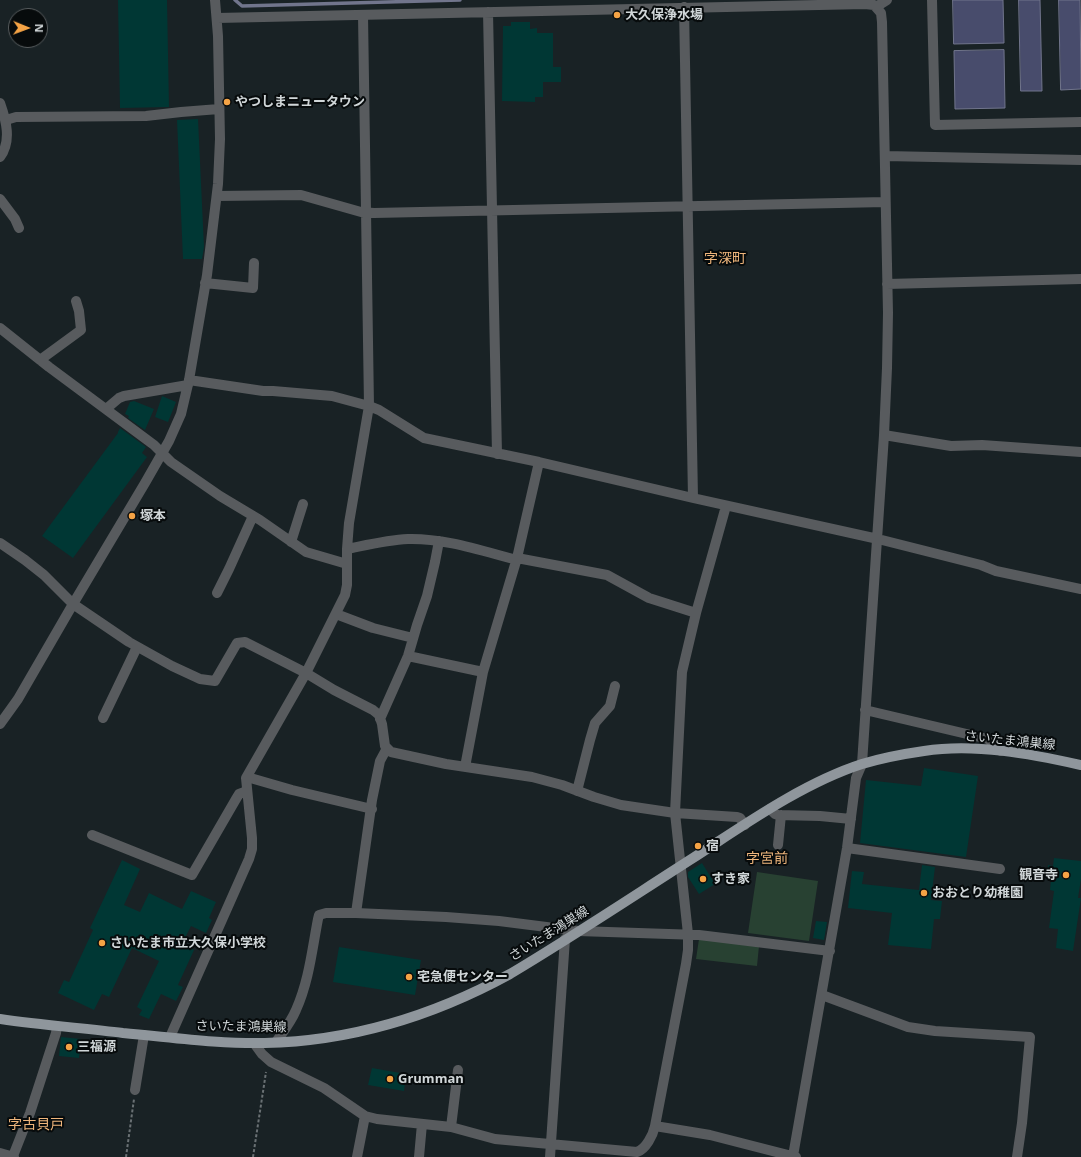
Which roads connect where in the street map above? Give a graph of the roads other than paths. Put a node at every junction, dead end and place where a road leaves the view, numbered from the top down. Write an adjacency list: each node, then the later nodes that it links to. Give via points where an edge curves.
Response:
1 (215, 0): 10 (street)
2 (887, 0): 7 (street)
3 (932, 0): 14 (street, via 935,125)
4 (853, 2): 6 (street); 7 (street)
5 (626, 4): 6 (street); 8 (street)
6 (684, 7): 21 (street)
7 (876, 7): 15 (street, via 881,14 882,22)
8 (488, 12): 9 (street); 22 (street)
9 (362, 15): 10 (street); 23 (street)
10 (216, 18): 12 (street)
11 (0, 103): 13 (street)
12 (219, 109): 13 (street, via 146,116 16,117); 18 (street, via 220,161)
13 (6, 120): 16 (street, via 6,144)
14 (1081, 122)
15 (885, 156): 17 (street); 20 (street)
16 (0, 157)
17 (1081, 160)
18 (217, 196): 23 (street, via 300,195); 27 (street)
19 (0, 199): 24 (street)
20 (885, 202): 21 (street); 28 (street)
21 (688, 206): 22 (street); 40 (street)
22 (492, 211): 23 (street); 38 (street)
23 (366, 213): 33 (street)
24 (19, 228)
25 (254, 263): 27 (street, via 253,288)
26 (1081, 279): 28 (street)
27 (205, 283): 32 (street)
28 (887, 284): 35 (street)
29 (76, 301): 31 (street, via 82,330)
30 (0, 328): 31 (street)
31 (40, 360): 34 (street)
32 (189, 383): 33 (street, via 263,392 332,396); 34 (street, via 124,396); 37 (street, via 178,421)
33 (369, 406): 38 (street, via 380,410 424,438); 48 (street)
34 (106, 409): 37 (street)
35 (884, 435): 36 (street, via 951,446 982,445); 44 (street)
36 (1081, 452)
37 (162, 453): 43 (street, via 220,496); 53 (street)
38 (497, 454): 39 (street)
39 (539, 462): 40 (street); 49 (street)
40 (694, 498): 42 (street)
41 (303, 504): 46 (street)
42 (726, 506): 44 (street); 54 (street)
43 (253, 516): 46 (street); 52 (street)
44 (878, 539): 51 (street, via 996,571); 62 (street)
45 (439, 541): 48 (street, via 403,539); 49 (street); 56 (street, via 427,596)
46 (291, 542): 50 (street, via 309,553)
47 (0, 543): 53 (street, via 44,575)
48 (347, 549): 50 (street)
49 (517, 559): 54 (street, via 607,575 649,598); 59 (street)
50 (347, 564): 55 (street, via 346,590)
51 (1081, 589)
52 (216, 592)
53 (72, 604): 57 (street); 65 (street, via 18,699)
54 (696, 613): 76 (street, via 682,672)
55 (336, 614): 56 (street, via 373,628); 60 (street)
56 (413, 638): 58 (street)
57 (137, 647): 60 (street, via 200,679 215,680 237,643 245,642); 63 (street)
58 (408, 656): 59 (street); 64 (street)
59 (483, 672): 70 (street)
60 (306, 673): 64 (street, via 370,708); 71 (street)
61 (615, 686): 73 (street, via 610,706 595,723)
62 (865, 710): 67 (street, via 988,739); 68 (street)
63 (103, 718)
64 (380, 719): 66 (street)
65 (0, 724)
66 (387, 748): 70 (street, via 394,753); 74 (street, via 380,761)
67 (1001, 751): 68 (main road, さいたま鴻巣線, via 955,748 925,751); 69 (main road, さいたま鴻巣線)
68 (862, 764): 75 (main road, さいたま鴻巣線, via 803,790); 78 (street, via 856,778)
69 (1081, 765)
70 (465, 767): 73 (street, via 532,777)
71 (247, 777): 72 (street); 74 (street)
72 (247, 791): 80 (street, via 239,794 192,875); 94 (street, via 252,838 249,859)
73 (577, 791): 76 (street, via 614,803)
74 (372, 809): 85 (street)
75 (770, 809): 77 (street); 79 (main road, さいたま鴻巣線)
76 (675, 813): 79 (street, via 737,817); 83 (street)
77 (780, 815): 78 (street); 81 (street)
78 (851, 819): 82 (street)
79 (745, 825): 83 (main road, さいたま鴻巣線)
80 (92, 836)
81 (778, 845)
82 (847, 848): 84 (street); 89 (street)
83 (680, 866): 86 (main road, さいたま鴻巣線); 87 (street)
84 (1000, 869)
85 (356, 913): 86 (street, via 438,916); 95 (street, via 319,915 302,996 292,1018)
86 (578, 931): 87 (street); 88 (main road, さいたま鴻巣線)
87 (688, 934): 89 (street); 101 (street, via 686,964)
88 (565, 939): 95 (main road, さいたま鴻巣線, via 494,983 407,1019 339,1035); 103 (street)
89 (830, 951): 90 (street)
90 (822, 995): 105 (street); 110 (street, via 908,1027 1030,1038)
91 (0, 1019): 92 (main road, さいたま鴻巣線)
92 (57, 1026): 93 (main road, さいたま鴻巣線); 106 (street)
93 (144, 1035): 94 (main road, さいたま鴻巣線); 98 (street)
94 (170, 1037): 96 (main road, さいたま鴻巣線)
95 (276, 1042): 96 (main road, さいたま鴻巣線)
96 (254, 1043): 99 (street, via 271,1062 324,1088)
97 (458, 1070): 102 (street)
98 (135, 1090)
99 (365, 1116): 100 (street); 107 (street)
100 (422, 1124): 102 (street); 108 (street)
101 (655, 1126): 103 (street, via 652,1136 639,1151); 105 (street, via 710,1135)
102 (451, 1127): 103 (street, via 495,1139)
103 (550, 1144): 109 (street)
104 (0, 1153): 106 (street)
105 (795, 1156)
106 (14, 1157)
107 (357, 1157)
108 (419, 1157)
109 (550, 1157)
110 (1017, 1157)

